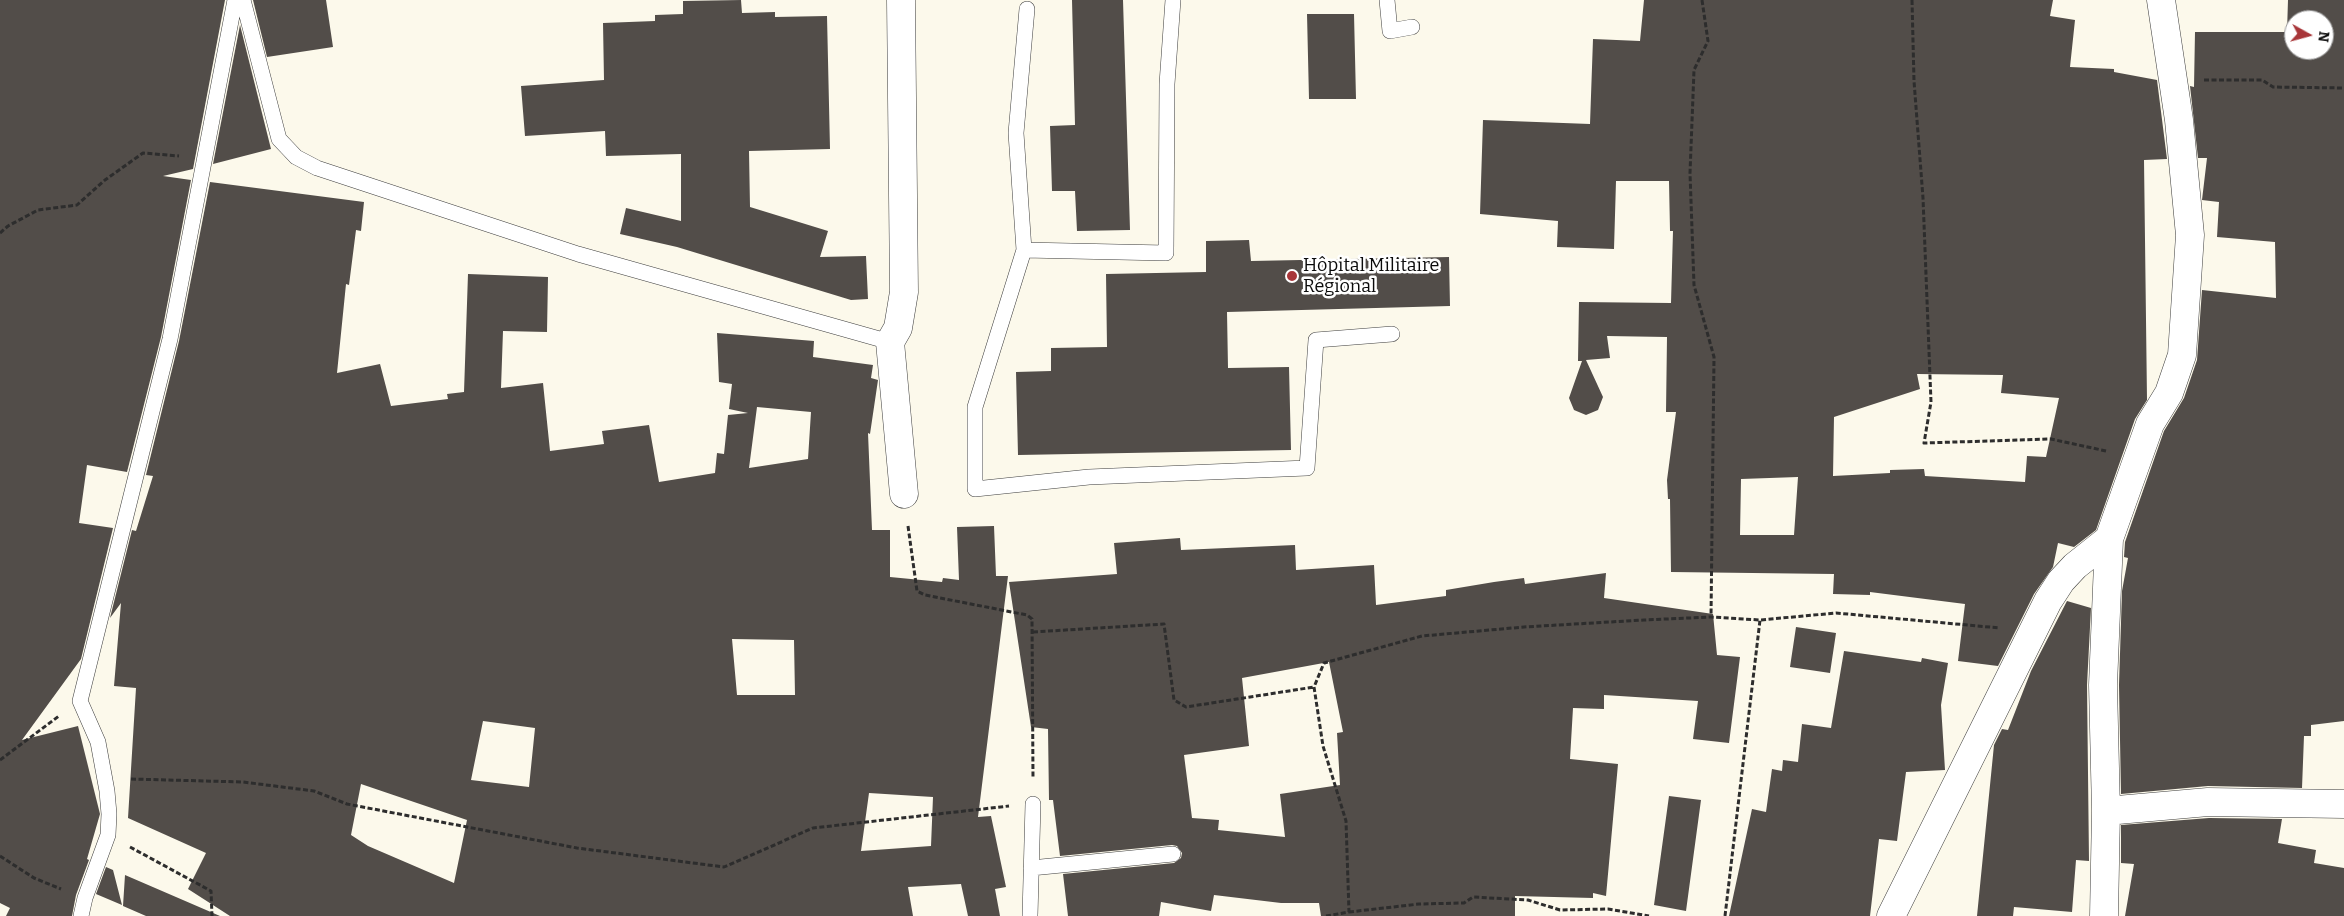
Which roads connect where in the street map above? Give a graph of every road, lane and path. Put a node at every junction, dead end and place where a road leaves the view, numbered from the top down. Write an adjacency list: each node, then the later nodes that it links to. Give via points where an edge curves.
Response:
1 (234, 0): 13 (lane)
2 (243, 0): 17 (lane, via 279,139 296,157 317,168 578,254)
3 (901, 0): 17 (street, via 904,292 898,328)
4 (1173, 0): 15 (lane, via 1167,84 1166,253)
5 (1386, 0): 10 (lane, via 1390,31)
6 (1702, 0): 21 (path, via 1708,41 1694,70 1690,173 1694,285 1714,357)
7 (1912, 0): 18 (path, via 1931,402 1924,443 2051,439)
8 (2161, 0): 11 (street)
9 (1027, 9): 15 (lane, via 1016,133)
10 (1412, 27)
11 (2173, 80): 12 (path, via 2262,80 2273,87); 18 (street, via 2190,235 2182,355 2176,378 2150,424)
12 (2344, 88)
13 (203, 157): 14 (path, via 143,153 77,205 38,210); 26 (lane, via 170,339)
14 (0, 232)
15 (1024, 250): 16 (lane, via 975,407 975,488 1089,477 1307,468 1316,340)
16 (1392, 334)
17 (890, 342): 19 (street)
18 (2138, 458): 20 (street)
19 (904, 494): 24 (path, via 917,591 1027,615 1032,619)
20 (2109, 539): 23 (street, via 2061,581); 31 (street, via 2103,685)
21 (1711, 616): 22 (path); 25 (path, via 1524,626 1422,636 1324,663)
22 (1760, 620): 23 (path, via 1836,612); 43 (path)
23 (2033, 631): 44 (street)
24 (1033, 632): 25 (path, via 1164,624 1174,700 1186,707); 29 (path)
25 (1314, 687): 37 (path, via 1323,746 1346,821)
26 (80, 701): 27 (path); 28 (lane, via 98,742)
27 (0, 760)
28 (104, 771): 29 (path, via 126,779 243,782 314,791 347,804 577,848 724,867 813,828); 32 (lane)
29 (1033, 804): 35 (lane)
30 (2344, 804): 31 (street, via 2208,802)
31 (2106, 811): 45 (street)
32 (108, 835): 36 (lane); 39 (path, via 211,892)
33 (1173, 854): 35 (lane)
34 (0, 856): 36 (path, via 34,878)
35 (1031, 868): 40 (lane)
36 (85, 898): 38 (lane)
37 (1349, 912): 41 (path); 42 (path, via 1419,904 1464,903 1473,897 1528,900 1560,910 1608,909)
38 (82, 916)
39 (212, 916)
40 (1030, 916)
41 (1326, 916)
42 (1649, 916)
43 (1725, 916)
44 (1891, 916)
45 (2104, 916)

